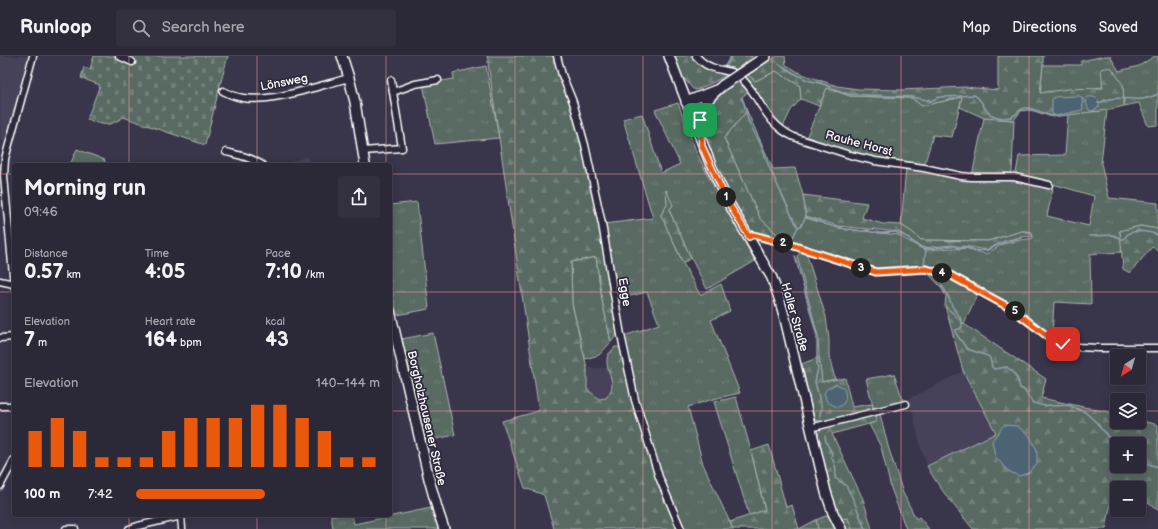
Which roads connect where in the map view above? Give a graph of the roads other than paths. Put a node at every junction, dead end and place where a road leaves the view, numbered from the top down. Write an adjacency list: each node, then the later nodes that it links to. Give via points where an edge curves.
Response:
1 (33, 56): 23 (street, via 5,159)
2 (119, 56): 8 (street)
3 (342, 56): 9 (street)
4 (556, 56): 46 (street, Egge, via 585,145 635,400 659,477)
5 (669, 56): 16 (street, Haller Straße)
6 (696, 56): 22 (street, Rauhe Horst, via 710,66 739,76 775,124 794,137 875,161 961,176 1014,177)
7 (766, 56): 12 (street, bridge)
8 (132, 62)
9 (349, 78): 13 (street, Lönsweg, via 259,99 244,98); 18 (street)
10 (391, 80): 14 (street)
11 (438, 80): 14 (street, via 415,84)
12 (720, 88): 15 (street); 16 (street)
13 (223, 91)
14 (393, 92): 18 (street, via 402,148)
15 (704, 104): 16 (street); 17 (street, via 700,113)
16 (688, 106): 17 (street, Haller Straße)
17 (702, 146): 25 (street, Haller Straße, via 728,202)
18 (363, 151): 21 (street)
19 (226, 152): 20 (street)
20 (259, 163)
21 (365, 163)
22 (1049, 185)
23 (3, 205): 24 (street)
24 (11, 224): 26 (street)
25 (749, 237): 32 (street, via 753,235 788,244 876,272 926,269 950,275 1012,309 1046,335 1063,344 1097,348); 36 (street, Haller Straße, via 772,278 779,298)
26 (12, 244)
27 (0, 281): 28 (street)
28 (12, 284)
29 (392, 320): 45 (street, Borgholzhausener Straße, via 429,480)
30 (12, 337): 31 (street)
31 (0, 338)
32 (1158, 348)
33 (906, 404): 36 (street)
34 (0, 406): 35 (street)
35 (12, 406)
36 (810, 428): 47 (street, Haller Straße, via 826,492)
37 (12, 465): 38 (street)
38 (0, 486)
39 (177, 517): 43 (street)
40 (181, 517): 44 (street)
41 (66, 529): 42 (street)
42 (76, 529)
43 (129, 529)
44 (182, 529)
45 (444, 529)
46 (681, 529)
47 (841, 529)

